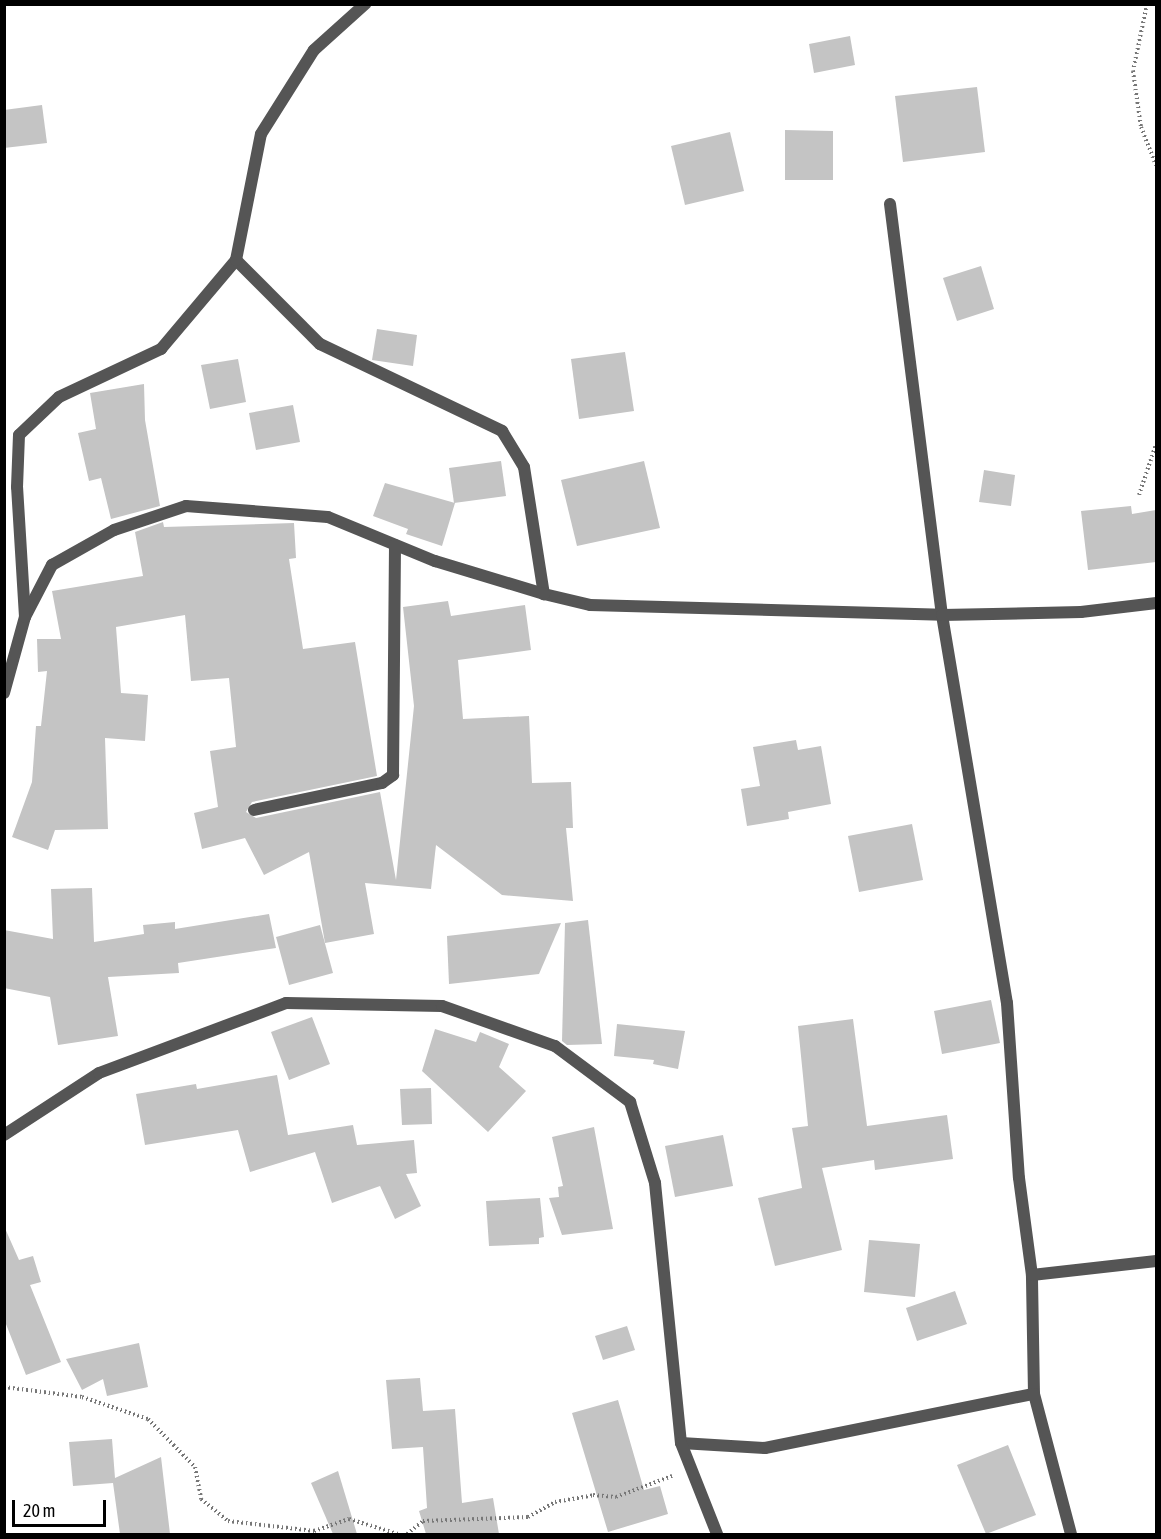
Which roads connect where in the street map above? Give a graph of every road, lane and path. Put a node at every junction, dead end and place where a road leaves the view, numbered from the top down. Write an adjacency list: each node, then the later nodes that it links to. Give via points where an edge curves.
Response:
1 (365, 4): 5 (street, via 314,50 261,134)
2 (1147, 4): 3 (path, via 1133,72 1141,127)
3 (1156, 165)
4 (890, 204): 11 (street)
5 (236, 260): 9 (street, via 320,344 502,431 524,467); 12 (street, via 161,349 59,397 19,435 17,487)
6 (1156, 444): 7 (path)
7 (1139, 495)
8 (395, 545): 9 (street); 12 (street, via 328,517 186,506 114,530 52,565); 14 (street, via 393,776 382,783)
9 (544, 594): 11 (street, via 590,605)
10 (1156, 603): 11 (street, via 1081,612)
11 (942, 615): 17 (street, via 1007,1003 1019,1178)
12 (25, 617): 13 (street)
13 (4, 693)
14 (254, 810)
15 (4, 1135): 20 (street, via 99,1073 285,1003 442,1006 555,1046 630,1102 655,1183)
16 (1156, 1262): 17 (street)
17 (1032, 1275): 19 (street)
18 (4, 1387): 22 (path, via 82,1397 148,1419 195,1467 201,1499 228,1521 314,1531 349,1519)
19 (1034, 1394): 20 (street, via 765,1448); 25 (street)
20 (681, 1443): 21 (street)
21 (690, 1471): 23 (path, via 616,1497 593,1495 555,1502 528,1517 423,1521); 24 (street)
22 (398, 1534)
23 (407, 1534)
24 (717, 1534)
25 (1071, 1534)

